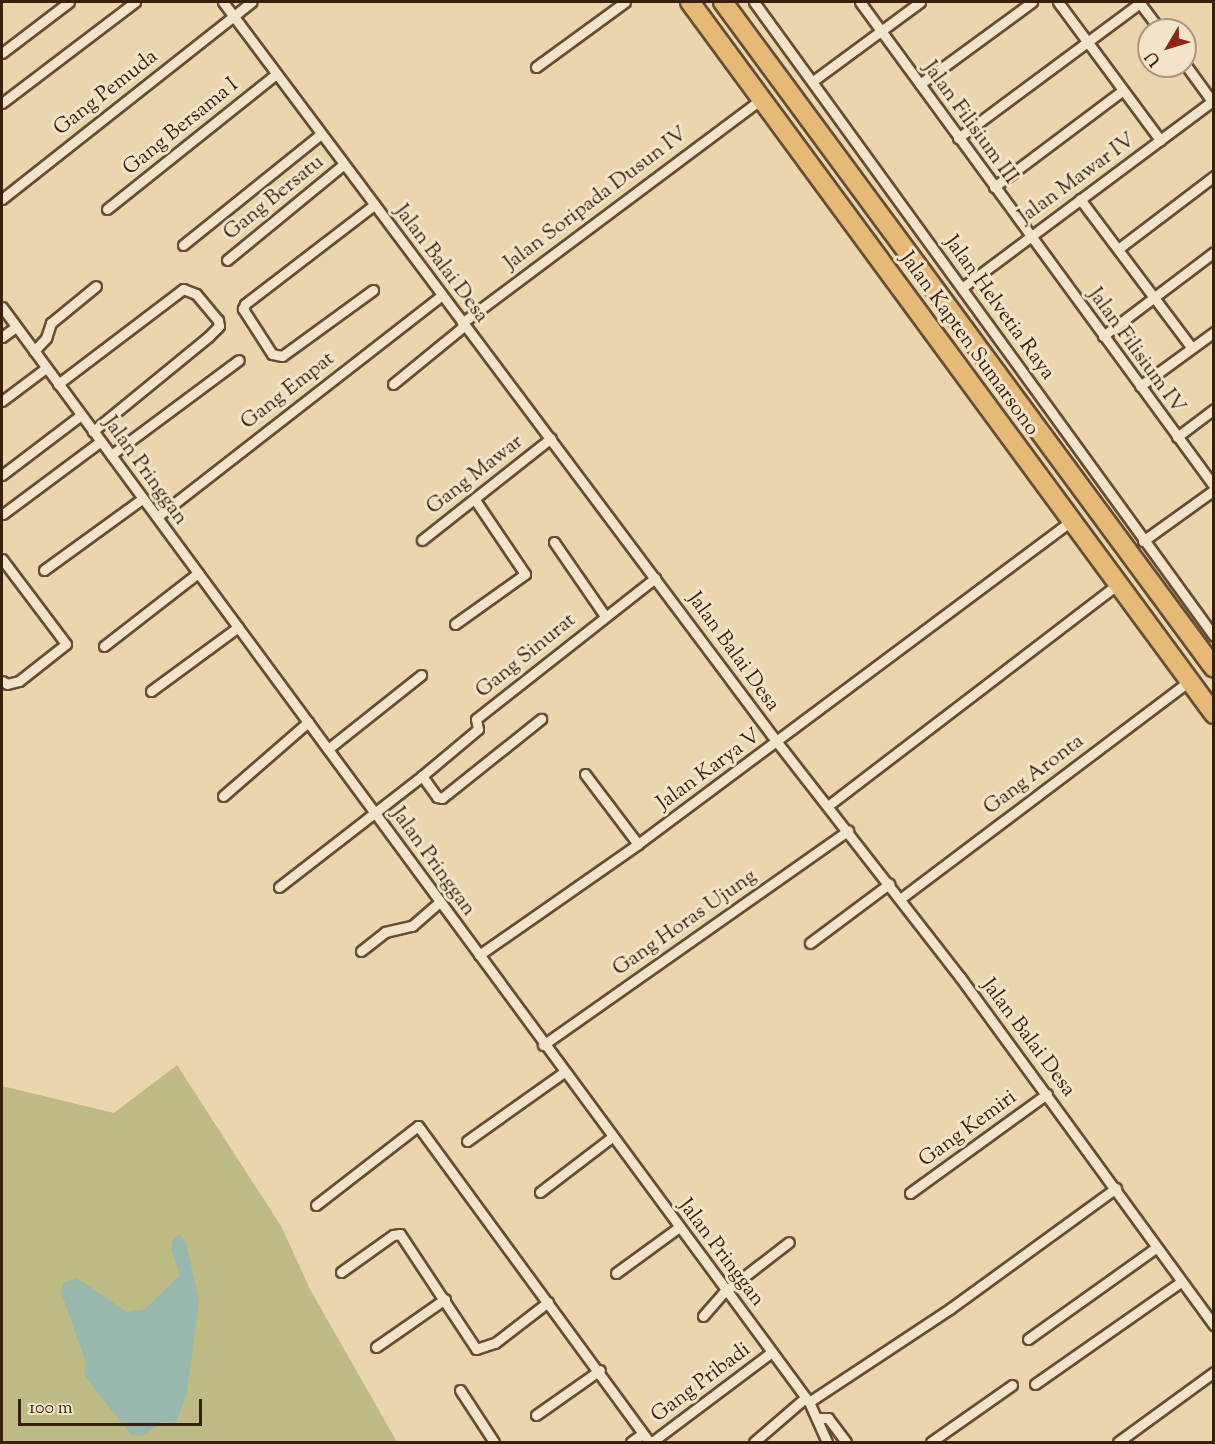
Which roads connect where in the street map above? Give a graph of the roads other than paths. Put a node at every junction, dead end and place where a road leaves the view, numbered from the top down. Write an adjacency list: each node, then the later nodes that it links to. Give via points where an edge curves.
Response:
1 (69, 2): 18 (street)
2 (135, 2): 27 (street)
3 (223, 2): 14 (street, Jalan Balai Desa)
4 (251, 2): 14 (street, Gang Pemuda)
5 (625, 2): 19 (street)
6 (690, 2): 25 (highway, Jalan Kapten Sumarsono)
7 (723, 2): 34 (highway, Jalan Kapten Sumarsono)
8 (754, 2): 22 (street, Jalan Helvetia Raya)
9 (860, 2): 16 (street, Jalan Filisium III)
10 (920, 2): 16 (street)
11 (1032, 2): 23 (street)
12 (1058, 2): 17 (street)
13 (1140, 2): 15 (street); 17 (street)
14 (233, 16): 20 (street, Jalan Balai Desa); 35 (street, Gang Pemuda)
15 (1151, 18)
16 (881, 31): 22 (street); 23 (street, Jalan Filisium III)
17 (1086, 41): 24 (street); 29 (street)
18 (2, 53)
19 (536, 67)
20 (276, 74): 28 (street, Jalan Balai Desa); 39 (street, Gang Bersama I)
21 (1195, 78): 26 (street)
22 (813, 81): 46 (street, Jalan Helvetia Raya)
23 (920, 84): 29 (street, Jalan Filisium III)
24 (1123, 90): 30 (street); 33 (street)
25 (757, 102): 38 (highway, Jalan Kapten Sumarsono); 51 (street, Jalan Soripada Dusun IV)
26 (1213, 102): 30 (street, Jalan Mawar IV)
27 (2, 103)
28 (321, 134): 31 (street, Jalan Balai Desa); 41 (street)
29 (958, 138): 33 (street, Jalan Filisium III)
30 (1160, 140): 36 (street, Jalan Mawar IV)
31 (344, 164): 37 (street, Jalan Balai Desa); 44 (street, Gang Bersatu)
32 (1214, 176): 42 (street)
33 (994, 187): 40 (street, Jalan Filisium III)
34 (862, 190): 38 (highway); 91 (highway, Jalan Kapten Sumarsono)
35 (2, 199)
36 (1080, 199): 40 (street, Jalan Mawar IV); 42 (street)
37 (374, 205): 47 (street, via 243,309 273,354 282,356); 48 (street, Jalan Balai Desa)
38 (840, 207): 77 (highway, Jalan Kapten Sumarsono)
39 (107, 209)
40 (1029, 236): 46 (street, Jalan Mawar IV); 54 (street, Jalan Filisium IV)
41 (183, 245)
42 (1118, 249): 49 (street)
43 (1214, 252): 49 (street)
44 (227, 260)
45 (96, 286): 57 (street, via 51,323 46,338)
46 (963, 287): 79 (street, Jalan Helvetia Raya)
47 (373, 290)
48 (442, 295): 51 (street, Jalan Balai Desa); 76 (street, Gang Empat)
49 (1154, 297): 54 (street); 56 (street)
50 (2, 307): 52 (street, Jalan Pringgan)
51 (463, 324): 61 (street, Jalan Soripada Dusun IV); 68 (street, Jalan Balai Desa)
52 (16, 327): 55 (street); 57 (street, Jalan Pringgan)
53 (1214, 332): 56 (street)
54 (1103, 336): 62 (street, Jalan Filisium IV)
55 (2, 337)
56 (1192, 348): 62 (street)
57 (34, 351): 59 (street, Jalan Pringgan)
58 (239, 360): 70 (street)
59 (46, 368): 60 (street, Jalan Pringgan); 63 (street)
60 (58, 384): 65 (street, Jalan Pringgan); 66 (street, via 183,289 196,294 218,320 219,326 208,337)
61 (393, 384)
62 (1140, 386): 67 (street, Jalan Filisium IV)
63 (2, 401)
64 (1214, 409): 67 (street)
65 (81, 415): 66 (street, Jalan Pringgan); 71 (street)
66 (93, 431): 69 (street, Jalan Pringgan)
67 (1177, 437): 72 (street, Jalan Filisium IV)
68 (551, 438): 74 (street, Gang Mawar); 84 (street, Jalan Balai Desa)
69 (100, 441): 70 (street, Jalan Pringgan); 75 (street)
70 (111, 455): 73 (street, Jalan Pringgan)
71 (2, 475)
72 (1214, 488): 79 (street)
73 (143, 498): 76 (street, Jalan Pringgan); 82 (street)
74 (475, 500): 78 (street, Gang Mawar); 87 (street, via 525,574)
75 (3, 514)
76 (157, 518): 83 (street, Jalan Pringgan)
77 (1071, 521): 85 (highway, Jalan Kapten Sumarsono); 99 (street, Jalan Karya V)
78 (422, 540)
79 (1143, 541): 89 (street, Jalan Helvetia Raya)
80 (554, 542): 86 (street)
81 (2, 559): 93 (street, via 66,644 19,681)
82 (44, 570)
83 (198, 573): 88 (street, Jalan Pringgan); 90 (street)
84 (655, 578): 86 (street, Gang Sinurat); 99 (street, Jalan Balai Desa)
85 (1118, 584): 94 (highway, Jalan Kapten Sumarsono); 104 (street)
86 (605, 616): 102 (street, Gang Sinurat, via 476,719 478,729)
87 (455, 624)
88 (238, 627): 95 (street); 98 (street, Jalan Pringgan)
89 (1214, 636)
90 (104, 645)
91 (1214, 668)
92 (420, 675): 100 (street)
93 (2, 681)
94 (1189, 681): 96 (highway, Jalan Kapten Sumarsono); 110 (street, Gang Aronta)
95 (151, 691)
96 (1214, 714)
97 (541, 718): 102 (street, via 442,798 437,797)
98 (308, 722): 100 (street, Jalan Pringgan); 103 (street)
99 (777, 742): 104 (street, Jalan Balai Desa); 107 (street, Jalan Karya V)
100 (328, 749): 105 (street, Jalan Pringgan)
101 (585, 774): 107 (street)
102 (422, 776): 105 (street, Gang Sinurat)
103 (223, 796)
104 (829, 805): 106 (street, Jalan Balai Desa)
105 (375, 813): 109 (street, Gang Sinurat); 111 (street, Jalan Pringgan)
106 (848, 831): 108 (street, Jalan Balai Desa); 115 (street, Gang Horas Ujung)
107 (638, 844): 114 (street, Jalan Karya V)
108 (889, 884): 110 (street, Jalan Balai Desa); 112 (street)
109 (279, 887)
110 (900, 898): 117 (street, Jalan Balai Desa)
111 (440, 902): 113 (street, via 412,926 385,932); 114 (street, Jalan Pringgan)
112 (810, 943)
113 (361, 951)
114 (479, 956): 115 (street, Jalan Pringgan)
115 (543, 1045): 116 (street, Jalan Pringgan)
116 (564, 1072): 118 (street, Jalan Pringgan); 119 (street)
117 (1047, 1094): 120 (street, Jalan Balai Desa); 122 (street, Gang Kemiri)
118 (612, 1137): 121 (street); 124 (street, Jalan Pringgan)
119 (467, 1141)
120 (1116, 1188): 126 (street, Jalan Balai Desa); 143 (street, via 951,1308)
121 (540, 1192)
122 (910, 1193)
123 (316, 1205): 132 (street, via 418,1126)
124 (679, 1227): 128 (street); 130 (street, Jalan Pringgan)
125 (789, 1242): 130 (street)
126 (1156, 1247): 129 (street, Jalan Balai Desa); 135 (street)
127 (341, 1272): 131 (street, via 400,1234)
128 (616, 1273)
129 (1182, 1281): 134 (street, Jalan Balai Desa); 140 (street)
130 (727, 1290): 133 (street); 137 (street, Jalan Pringgan)
131 (445, 1299): 132 (street, via 476,1349 495,1343); 136 (street)
132 (548, 1302): 138 (street)
133 (703, 1316)
134 (1214, 1325)
135 (1028, 1338)
136 (376, 1347)
137 (772, 1352): 143 (street, Jalan Pringgan); 149 (street, Gang Pribadi)
138 (600, 1370): 144 (street); 146 (street)
139 (1214, 1372): 154 (street)
140 (1035, 1384)
141 (1012, 1385): 153 (street)
142 (460, 1390): 147 (street)
143 (807, 1400): 145 (street, Jalan Pringgan); 150 (street)
144 (536, 1415)
145 (817, 1418): 151 (street, Jalan Pringgan); 152 (street, via 828,1418)
146 (642, 1434): 148 (street); 149 (street)
147 (494, 1443)
148 (631, 1443)
149 (651, 1443)
150 (754, 1443)
151 (827, 1443)
152 (846, 1443)
153 (931, 1443)
154 (1118, 1443)

